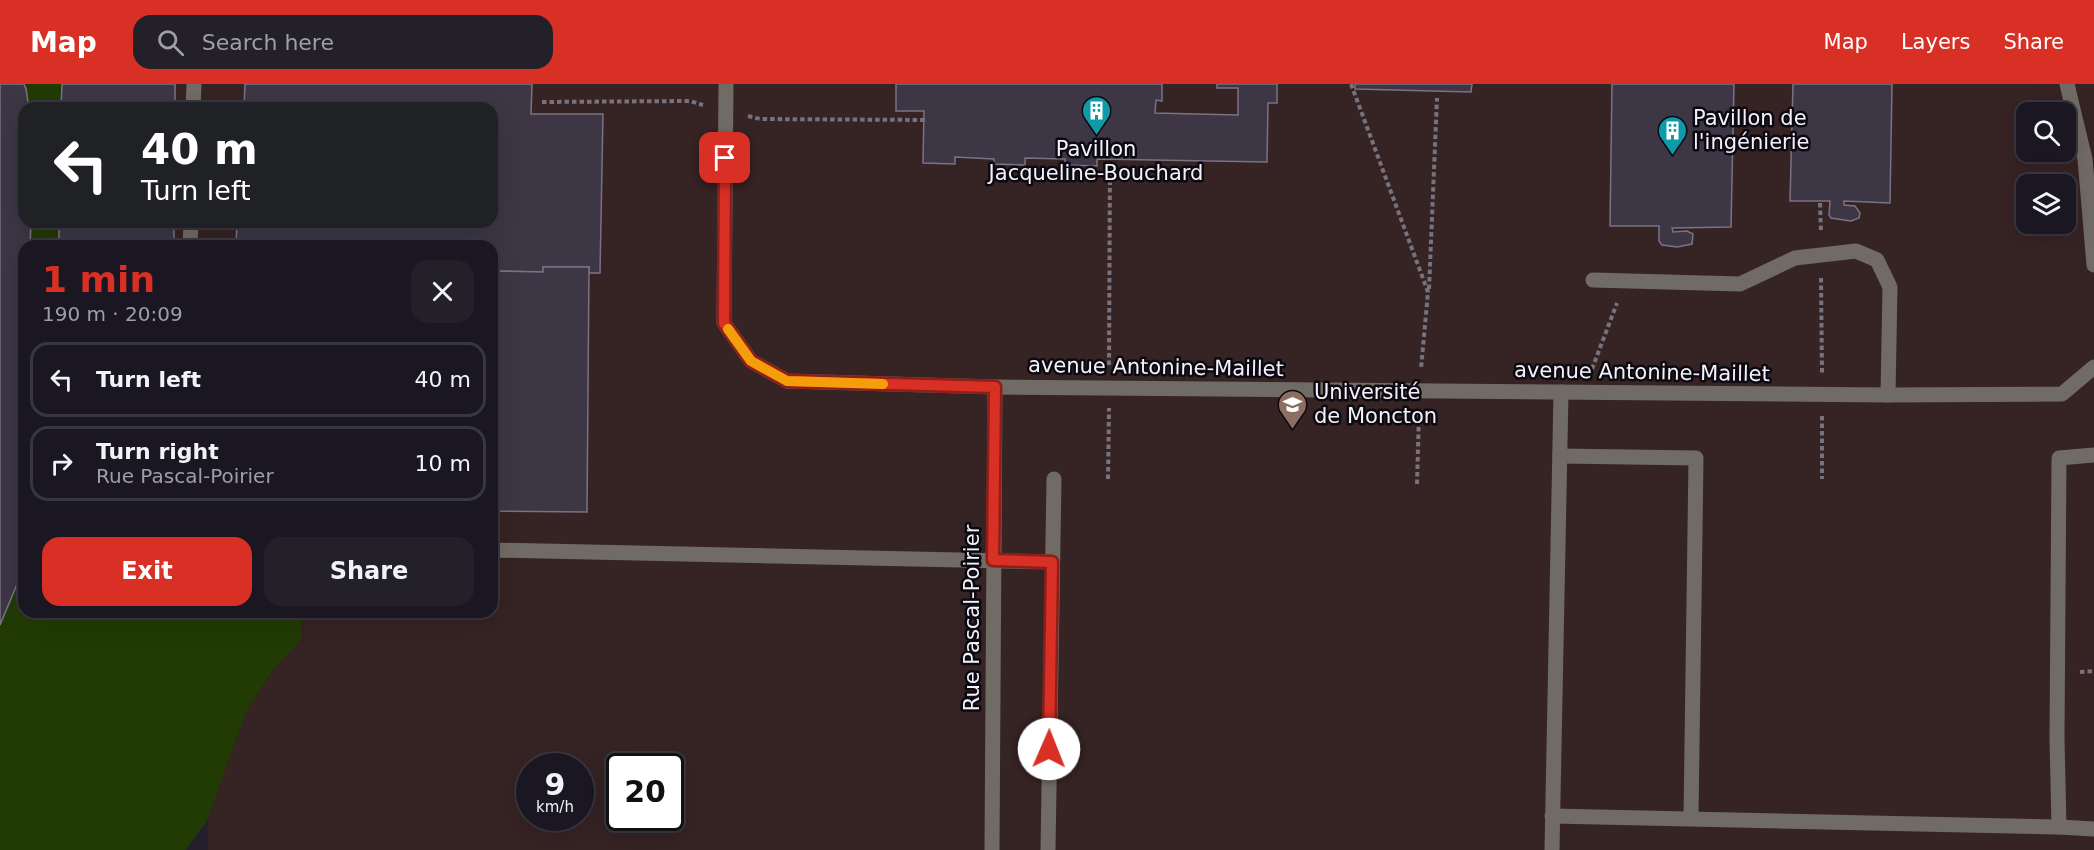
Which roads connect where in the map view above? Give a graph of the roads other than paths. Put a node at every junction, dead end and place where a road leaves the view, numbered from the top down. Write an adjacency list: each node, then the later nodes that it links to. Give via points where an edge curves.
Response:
1 (194, 84): 4 (street)
2 (726, 84): 8 (street, avenue Antonine-Maillet, via 724,323 751,361 787,381)
3 (2067, 84): 5 (street, via 2085,159)
4 (193, 102)
5 (2094, 265)
6 (1593, 280): 10 (street, via 1740,284 1795,258 1856,251 1877,260 1890,287)
7 (2094, 367): 10 (street, avenue Antonine-Maillet, via 2062,394)
8 (995, 387): 9 (street, avenue Antonine-Maillet); 15 (street, Rue Pascal-Poirier)
9 (1561, 392): 10 (street, avenue Antonine-Maillet); 12 (street)
10 (1888, 395)
11 (2094, 455): 19 (street, via 2059,458)
12 (1560, 456): 17 (street); 18 (street, via 1696,458)
13 (1054, 479): 16 (street)
14 (498, 550): 15 (street)
15 (993, 560): 16 (street); 21 (street, Rue Pascal-Poirier)
16 (1052, 562): 22 (street)
17 (1552, 816): 18 (street); 23 (street)
18 (1691, 817): 19 (street)
19 (2059, 827): 20 (street)
20 (2094, 830)
21 (992, 850)
22 (1048, 850)
23 (1552, 850)

